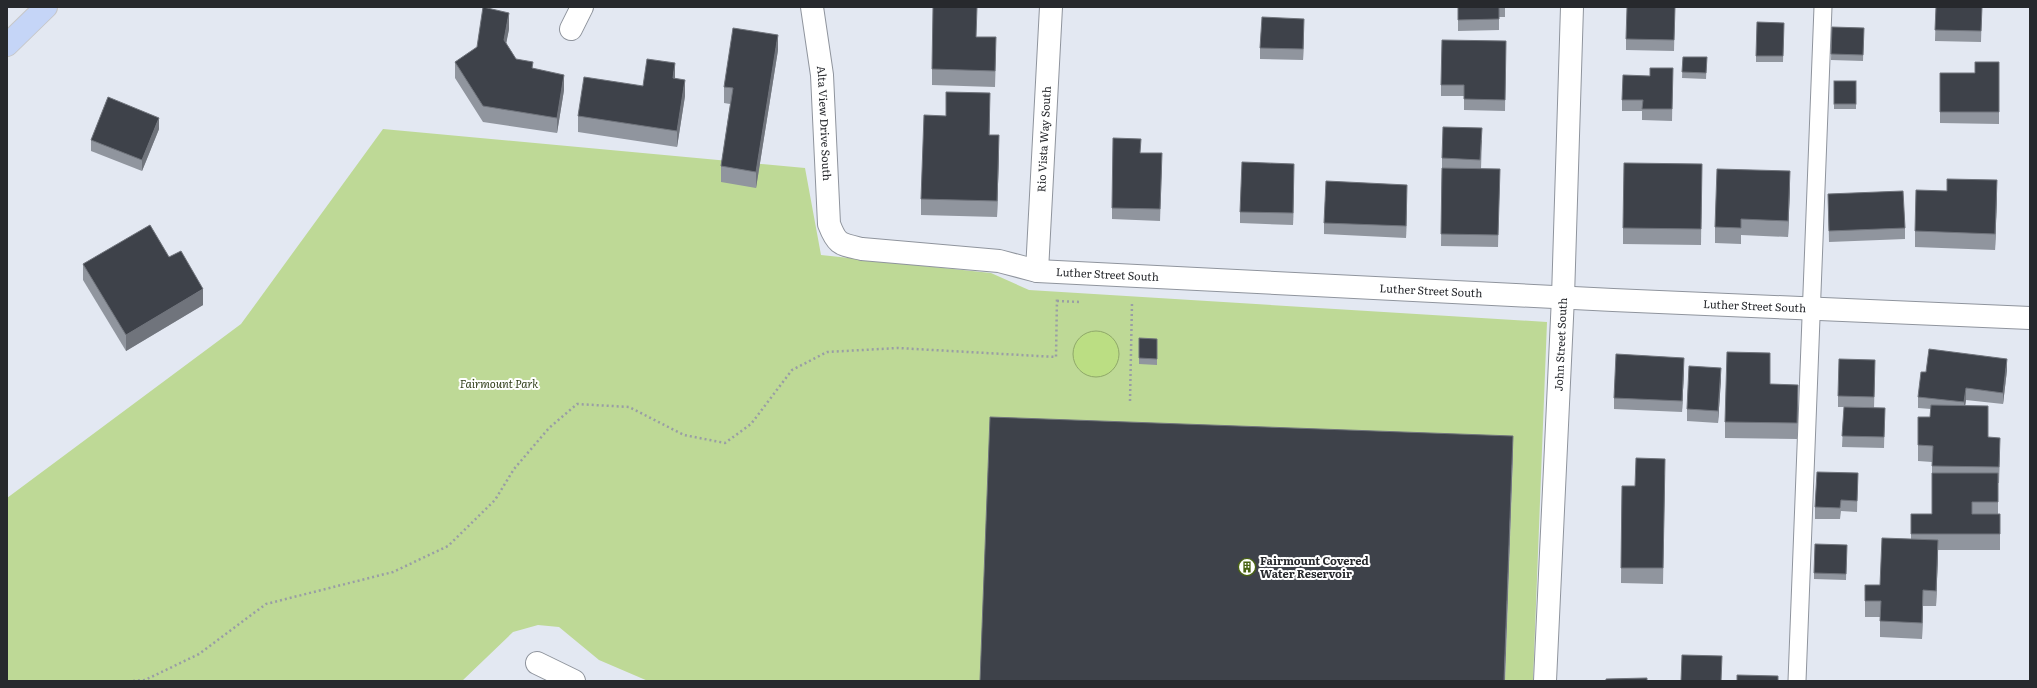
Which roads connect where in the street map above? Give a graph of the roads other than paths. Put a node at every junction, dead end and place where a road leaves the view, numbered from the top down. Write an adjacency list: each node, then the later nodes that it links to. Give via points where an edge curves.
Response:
1 (46, 7): 8 (main road)
2 (582, 7): 7 (street)
3 (812, 7): 9 (street, Alta View Drive South, via 822,75 829,224)
4 (1051, 7): 10 (street, Rio Vista Way South)
5 (1572, 7): 11 (street, John Street South)
6 (1823, 7): 12 (lane)
7 (571, 29)
8 (7, 45)
9 (835, 240): 10 (street, Luther Street South, via 862,249 999,261)
10 (1037, 271): 11 (street, Luther Street South)
11 (1563, 297): 12 (street, Luther Street South); 16 (street, John Street South)
12 (1813, 308): 13 (street, Luther Street South); 17 (lane)
13 (2030, 318)
14 (538, 663): 15 (street)
15 (574, 681)
16 (1545, 681)
17 (1797, 681)

